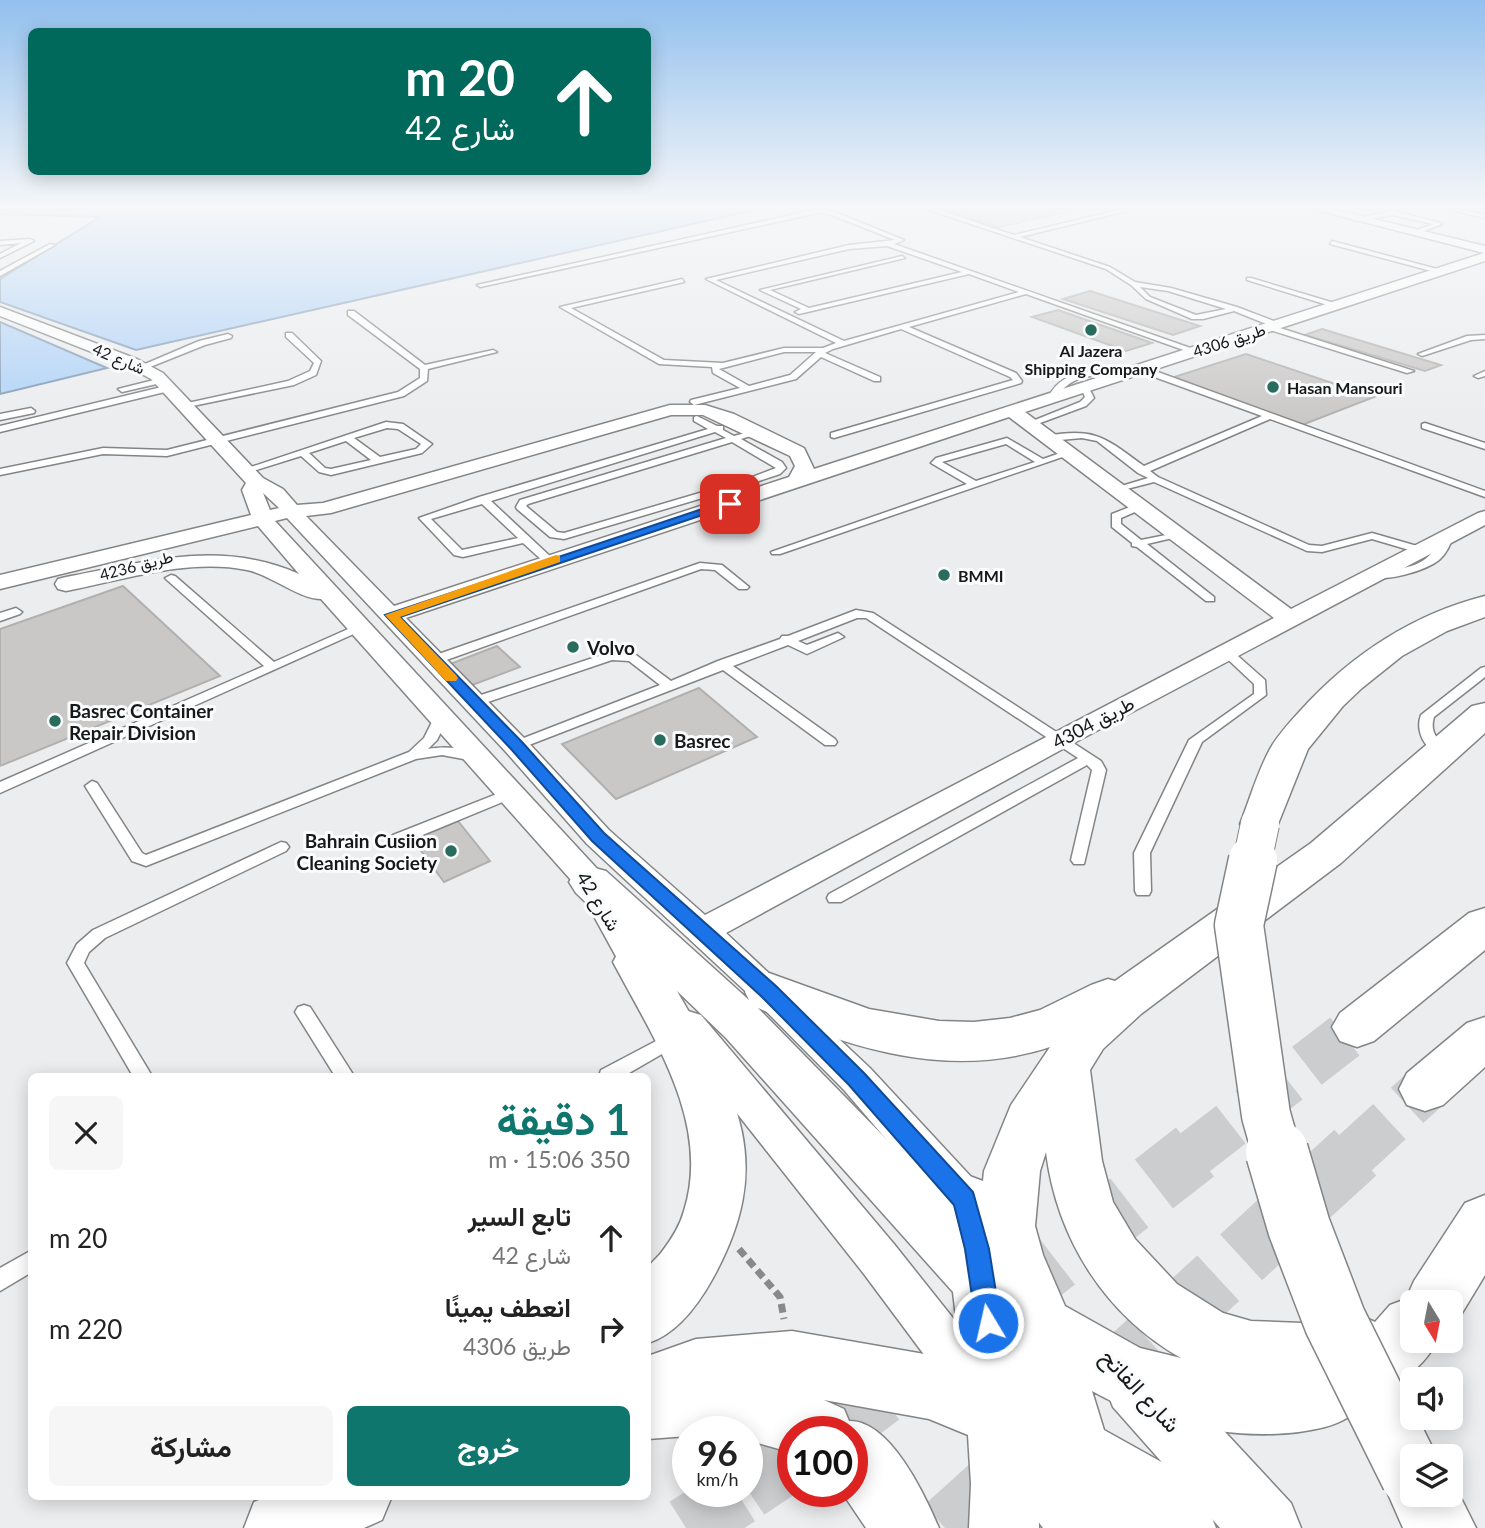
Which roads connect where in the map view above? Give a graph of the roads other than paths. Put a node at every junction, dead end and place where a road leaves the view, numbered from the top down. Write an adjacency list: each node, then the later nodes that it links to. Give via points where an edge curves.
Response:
1 (501, 280): 11 (lane)
2 (712, 280): 18 (lane)
3 (805, 280): 15 (lane, via 763,290)
4 (934, 280): 15 (lane)
5 (994, 280): 12 (lane)
6 (1127, 280): 10 (lane)
7 (1253, 280): 13 (lane)
8 (1411, 280): 13 (street, طريق 4306)
9 (682, 281): 29 (lane, via 564,306 662,362)
10 (1133, 284): 14 (lane, via 1169,289); 14 (lane, via 1148,298 1195,317)
11 (480, 285)
12 (1027, 291): 20 (lane); 26 (lane)
13 (1337, 305): 19 (street, طريق 4306)
14 (1234, 309): 19 (lane)
15 (808, 310): 18 (lane)
16 (0, 311): 30 (street, شارع 42)
17 (351, 313): 31 (lane)
18 (785, 316): 24 (lane)
19 (1273, 326): 26 (street, طريق 4306); 33 (lane)
20 (902, 327): 24 (lane); 48 (lane, via 1018,381)
21 (289, 335): 39 (lane, via 315,359 313,373 291,383)
22 (229, 336): 30 (lane)
23 (1485, 337): 28 (lane)
24 (843, 343): 25 (lane)
25 (821, 351): 29 (lane, via 784,350); 34 (lane); 37 (lane, via 803,372)
26 (1195, 351): 32 (street, طريق 4306)
27 (493, 352): 31 (lane)
28 (1422, 354)
29 (720, 365): 37 (lane, via 716,372)
30 (142, 367): 35 (street, شارع 42)
31 (424, 368): 51 (lane, via 424,379 411,390)
32 (1137, 371): 36 (street, طريق 4306); 38 (lane, via 1070,380 1060,385); 41 (lane)
33 (1410, 371)
34 (877, 379)
35 (166, 384): 39 (street, شارع 42); 42 (lane); 45 (lane)
36 (1085, 388): 38 (street, طريق 4306); 43 (lane, via 1090,398 1083,404)
37 (749, 389): 40 (lane)
38 (1051, 400): 43 (street, طريق 4306)
39 (186, 406): 51 (street, شارع 42)
40 (693, 410): 46 (lane); 47 (street, طريق 4306, via 717,413); 69 (street, via 663,411)
41 (1269, 416): 59 (lane); 66 (lane)
42 (0, 417)
43 (1021, 418): 50 (street); 56 (street, طريق 4306)
44 (1425, 426): 52 (lane)
45 (0, 429)
46 (716, 429): 47 (lane); 47 (lane); 67 (lane)
47 (735, 430): 53 (street, طريق 4306, via 757,431); 63 (lane, via 779,464); 63 (lane, via 521,505 554,535 564,537)
48 (834, 436)
49 (347, 437): 54 (lane); 57 (lane); 57 (lane, via 393,425 426,442 419,451)
50 (1049, 438): 55 (street); 59 (lane, via 1094,437)
51 (217, 439): 60 (lane, via 159,454 103,452); 61 (street, شارع 42)
52 (1485, 446)
53 (797, 452): 56 (street, طريق 4306); 63 (street, via 805,466 803,473)
54 (304, 453): 57 (lane, via 327,471); 61 (lane)
55 (1069, 453): 58 (lane); 65 (street)
56 (882, 455): 63 (street, طريق 4306)
57 (379, 461)
58 (1042, 462): 64 (lane); 64 (lane, via 1007,440 937,461)
59 (1141, 471): 62 (lane)
60 (1, 472)
61 (250, 476): 69 (street, شارع 42, via 270,487); 71 (street, شارع 42, via 251,490)
62 (1155, 479): 65 (lane); 76 (lane, via 1307,548 1322,549 1373,536)
63 (781, 482): 78 (street, طريق 4306)
64 (976, 485): 77 (lane)
65 (1118, 490): 68 (street)
66 (1485, 494)
67 (483, 499): 74 (lane); 74 (lane, via 424,521 463,554)
68 (1140, 506): 72 (street); 75 (lane, via 1114,521)
69 (296, 517): 71 (street); 88 (street, شارع 42)
70 (1485, 517): 73 (street, طريق 4304)
71 (267, 524): 81 (street, طريق 4236); 82 (street, طريق 4236); 85 (street, شارع 42)
72 (1177, 534): 75 (lane); 90 (street)
73 (1448, 536): 76 (street, طريق 4304); 79 (lane, via 1446,548 1429,563 1399,573)
74 (526, 539): 78 (lane)
75 (1136, 544): 84 (lane)
76 (1420, 551): 79 (street, طريق 4304)
77 (776, 552)
78 (549, 561): 88 (street, طريق 4306)
79 (1372, 575): 90 (street, طريق 4304)
80 (171, 578): 97 (lane)
81 (0, 582)
82 (56, 586): 85 (street, via 172,566 237,562 286,576); 86 (street, طريق 4236)
83 (743, 587): 95 (lane, via 718,567 700,566)
84 (1210, 599)
85 (334, 601): 91 (street, شارع 42)
86 (8, 606): 89 (lane)
87 (1485, 606): 148 (main road, bridge, via 1448,617 1374,658 1341,686 1289,748 1260,824 1239,925 1266,1115 1299,1227 1335,1321)
88 (391, 615): 95 (street, شارع 42)
89 (0, 617)
90 (1290, 619): 94 (street, طريق 4304)
91 (361, 628): 97 (lane); 102 (street, شارع 42)
92 (838, 638): 93 (lane, via 807,650)
93 (786, 639): 96 (lane); 103 (lane, via 856,614 869,615)
94 (1226, 652): 103 (street, طريق 4304); 117 (lane, via 1260,683 1260,695 1196,740 1142,853)
95 (434, 660): 100 (street, شارع 42)
96 (722, 664): 99 (lane); 104 (lane)
97 (272, 667): 111 (lane)
98 (1485, 671): 106 (lane, via 1427,715 1425,732)
99 (668, 685): 100 (lane, via 632,658 611,656); 105 (lane)
100 (474, 702): 105 (street, شارع 42)
101 (1485, 714): 106 (main road)
102 (442, 716): 107 (lane, via 430,740); 109 (street, شارع 42)
103 (1060, 739): 108 (lane); 120 (street, طريق 4304)
104 (830, 742)
105 (516, 746): 109 (street); 120 (street, شارع 42, via 598,837)
106 (1441, 752): 122 (main road, via 1326,853)
107 (413, 754): 109 (lane, via 456,752); 110 (lane, via 146,861 137,857)
108 (1088, 758): 115 (lane, via 1100,770); 118 (lane)
109 (480, 760): 112 (street, شارع 42)
110 (92, 786)
111 (0, 789)
112 (512, 793): 113 (lane); 116 (street, شارع 42)
113 (398, 839)
114 (281, 847): 129 (lane, via 99,934 83,948 75,963)
115 (1079, 860)
116 (591, 883): 121 (street, شارع 42); 136 (main road, شارع الفاتح)
117 (1143, 891)
118 (835, 898)
119 (1485, 925): 125 (main road)
120 (702, 931): 123 (street, شارع 42)
121 (636, 961): 126 (main road); 146 (street, شارع 42)
122 (1175, 963): 123 (main road, via 1047,1028 1001,1040 903,1038 848,1024); 128 (main road, via 1085,1035)
123 (769, 992): 133 (street, شارع 42, via 895,1119)
124 (304, 1012): 130 (lane)
125 (1357, 1027)
126 (677, 1037): 131 (lane); 139 (main road, via 711,1112 720,1153 718,1189 709,1224 685,1270)
127 (1485, 1037): 132 (main road)
128 (1064, 1064): 136 (main road, via 1030,1121 1012,1171); 141 (main road, via 1078,1176 1094,1225 1118,1266 1146,1298 1189,1329 1236,1349 1285,1354)
129 (141, 1073)
130 (343, 1073)
131 (613, 1073)
132 (1425, 1089)
133 (964, 1200): 136 (main road, via 977,1249)
134 (1485, 1222): 138 (main road)
135 (28, 1262): 137 (lane)
136 (998, 1267): 140 (main road); 143 (main road, شارع الفاتح); 146 (main road, via 992,1345)
137 (0, 1280)
138 (1442, 1290)
139 (651, 1310)
140 (1043, 1328): 143 (main road); 149 (main road)
141 (1400, 1338)
142 (1400, 1340): 143 (main road, via 1326,1395 1262,1403 1199,1395)
143 (1130, 1377): 159 (main road, شارع الفاتح)
144 (651, 1387): 146 (main road, via 696,1371 792,1363 930,1387)
145 (651, 1407): 147 (main road, via 719,1401)
146 (998, 1415): 149 (main road); 155 (main road); 156 (main road)
147 (781, 1416)
148 (1400, 1452)
149 (1079, 1454): 157 (main road); 158 (main road, via 1141,1488)
150 (868, 1468): 154 (main road)
151 (346, 1500): 153 (main road)
152 (1429, 1507): 160 (main road)
153 (295, 1517)
154 (904, 1528)
155 (1004, 1528)
156 (1086, 1528)
157 (1098, 1528)
158 (1181, 1528)
159 (1266, 1528)
160 (1441, 1528)

